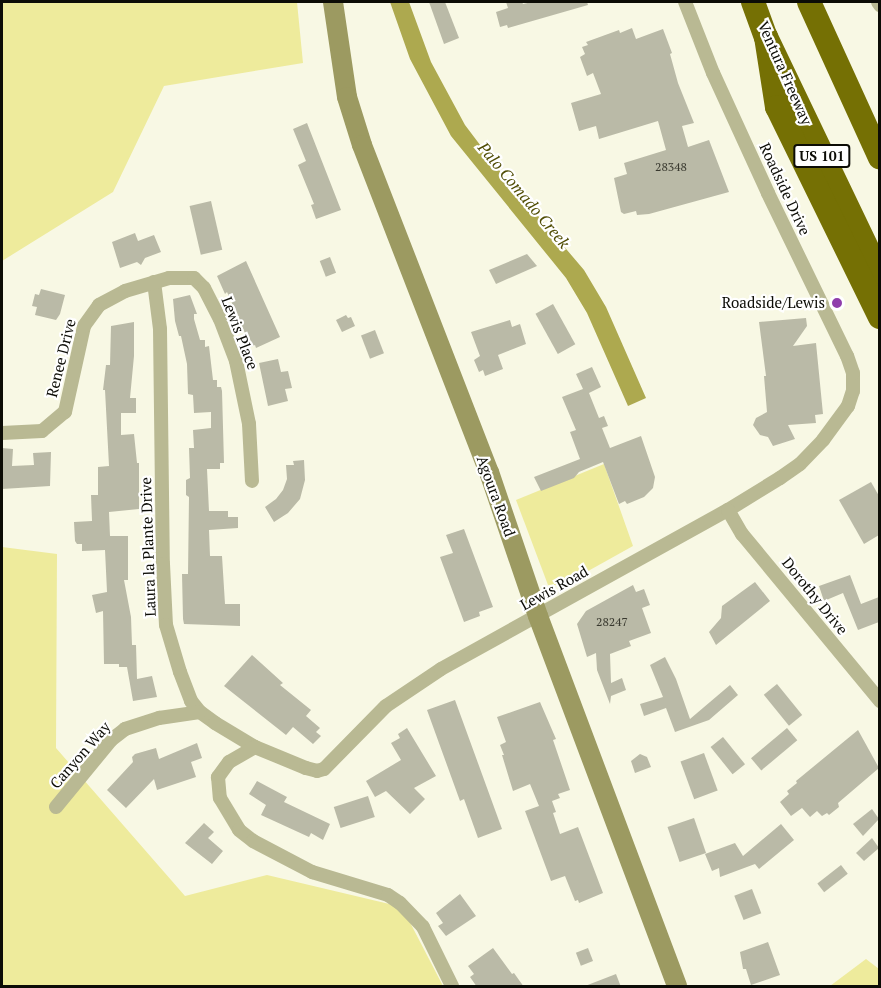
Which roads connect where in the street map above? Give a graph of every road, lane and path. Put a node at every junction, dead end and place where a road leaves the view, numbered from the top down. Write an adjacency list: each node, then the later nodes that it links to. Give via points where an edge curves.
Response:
1 (333, 2): 14 (main road, Agoura Road, via 346,98 489,472)
2 (685, 2): 10 (street, Roadside Drive, via 734,119 847,356)
3 (753, 2): 5 (highway, Ventura Freeway / US 101)
4 (809, 2): 6 (highway, US 101)
5 (766, 37): 7 (highway, Ventura Freeway / US 101); 9 (highway, via 777,107)
6 (879, 158)
7 (879, 275)
8 (154, 282): 11 (street, Renee Drive, via 125,291 90,314 81,337 65,412 54,423 42,431); 12 (street, Lewis Place, via 182,276 194,278 204,288 220,319 243,389); 16 (street, Laura la Plante Drive, via 160,329 166,625 191,701)
9 (879, 317)
10 (854, 390): 13 (street, Lewis Road, via 840,420 800,464)
11 (2, 433)
12 (252, 481)
13 (728, 510): 14 (street, Lewis Road); 15 (street, Dorothy Drive, via 742,534)
14 (538, 616): 17 (street, Lewis Road, via 441,669 387,706 324,769 306,768); 20 (main road, Agoura Road)
15 (879, 701)
16 (200, 712): 17 (street, Laura la Plante Drive); 18 (street, Canyon Way, via 159,718 125,729 111,740)
17 (255, 747): 19 (street, via 229,762 218,777 220,798 239,830 252,841 312,872 388,895 400,903 423,927)
18 (56, 807)
19 (452, 987)
20 (677, 987)

